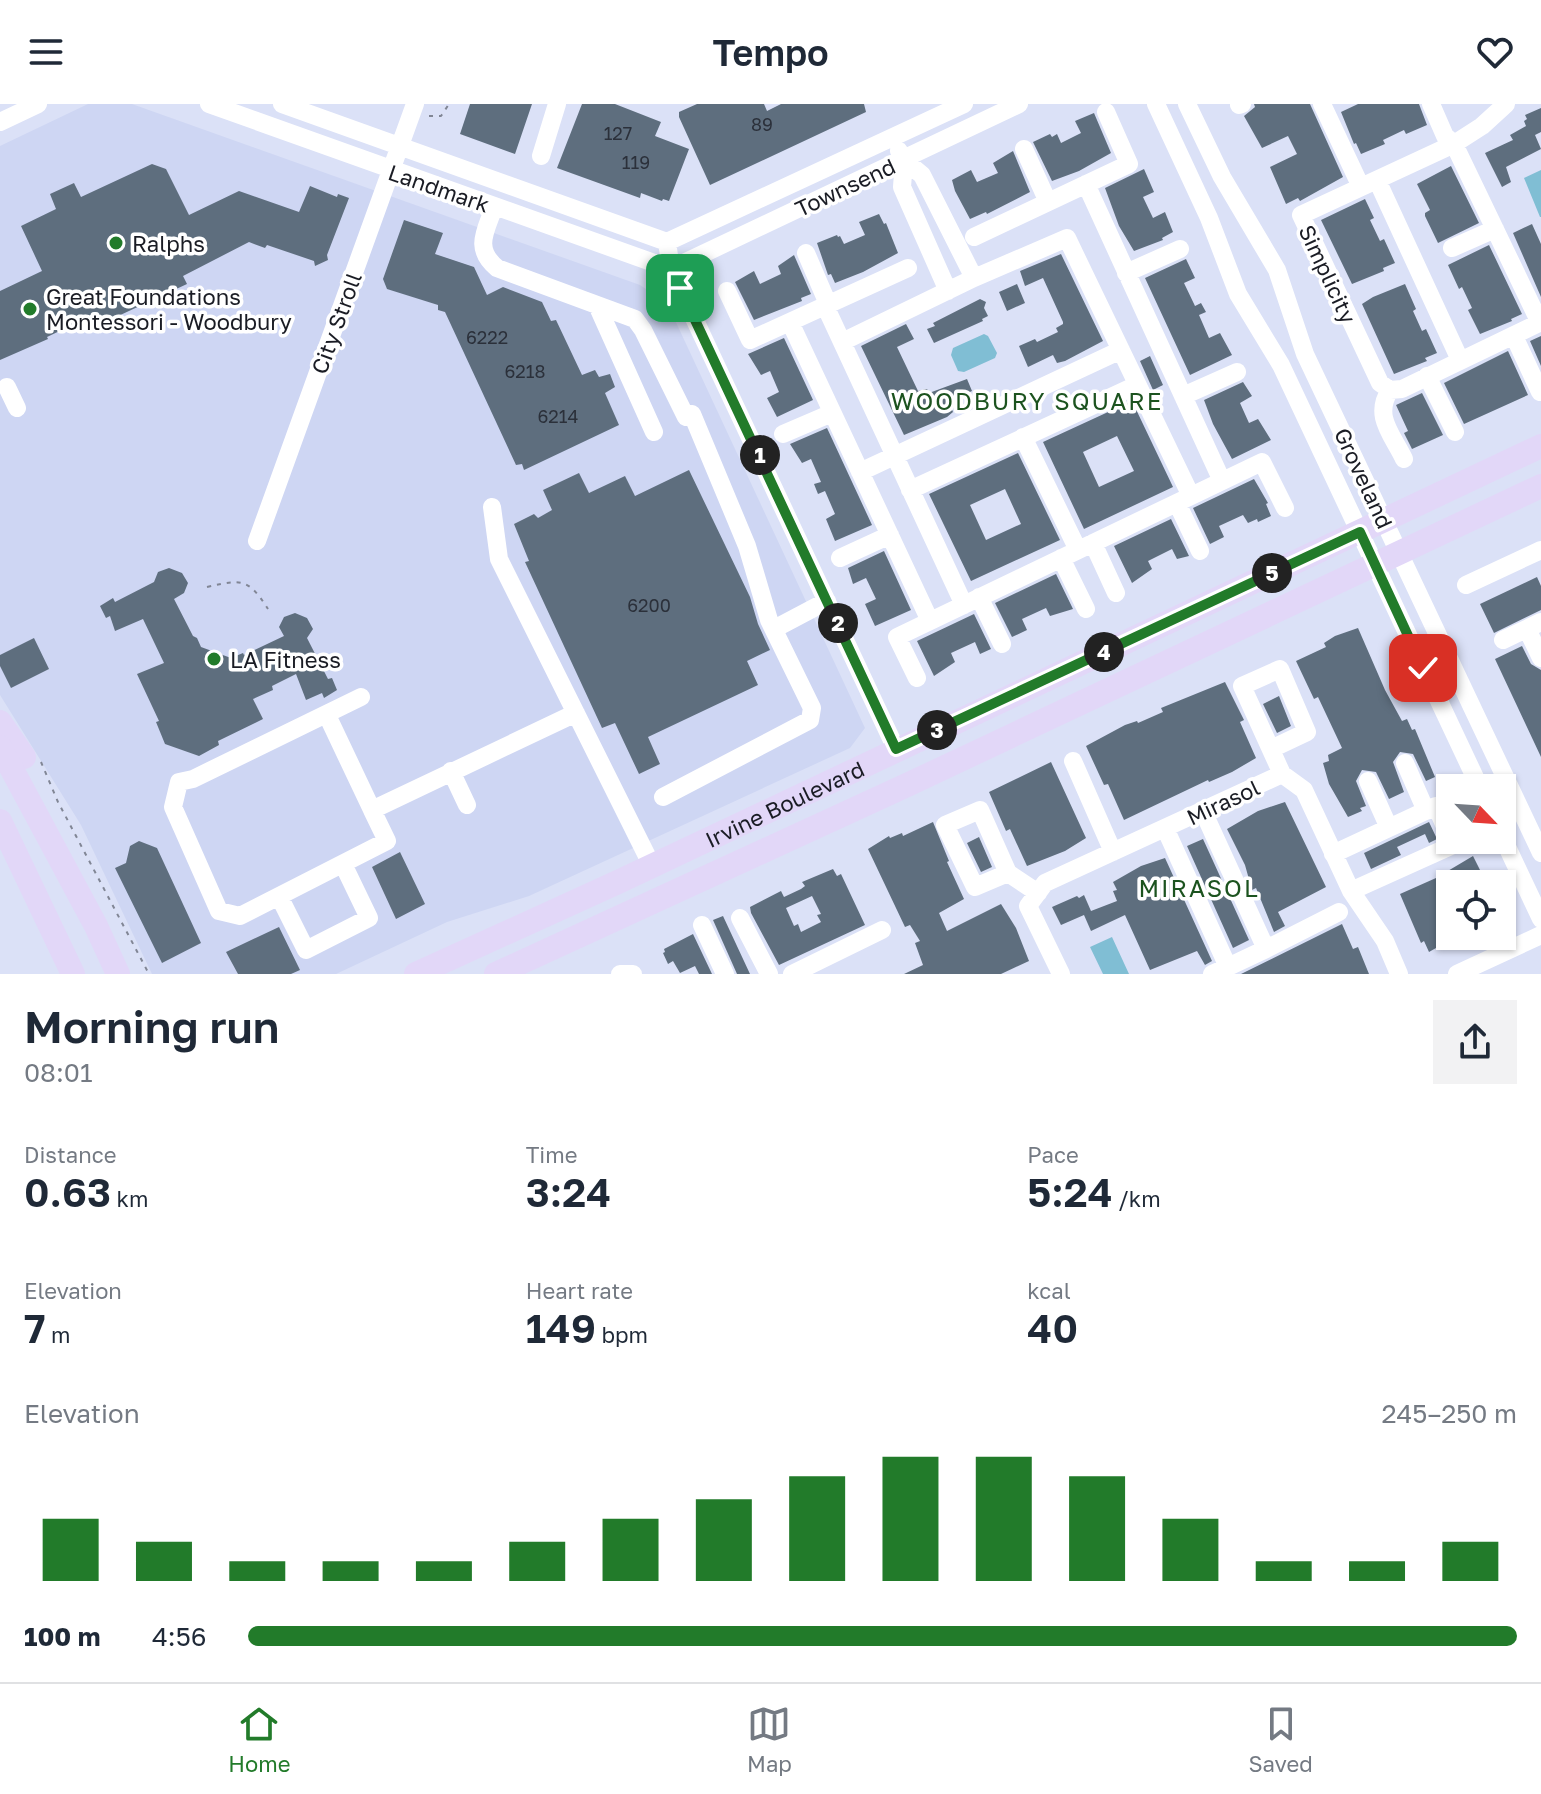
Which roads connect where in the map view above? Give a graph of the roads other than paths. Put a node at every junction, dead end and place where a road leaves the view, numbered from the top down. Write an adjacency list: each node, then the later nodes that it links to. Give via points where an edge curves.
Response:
1 (38, 104): 14 (street)
2 (209, 104): 21 (street, Landmark)
3 (282, 104): 17 (street, Landmark)
4 (557, 104): 19 (street)
5 (964, 104): 15 (street, Townsend)
6 (1019, 104): 20 (street, Townsend)
7 (1156, 104): 70 (street, Groveland, via 1238,294 1281,365)
8 (1187, 104): 69 (street, Groveland, via 1222,177 1277,270 1305,354)
9 (1431, 104): 16 (street)
10 (1506, 104): 16 (street, Simplicity)
11 (1327, 106): 23 (street)
12 (422, 110): 17 (street, City Stroll)
13 (1106, 112): 22 (street, via 1129,164)
14 (0, 122)
15 (893, 137): 20 (street); 28 (street, Townsend)
16 (1454, 144): 23 (street, Simplicity); 26 (street)
17 (400, 146): 21 (street, City Stroll); 28 (street, Landmark)
18 (1024, 149): 24 (street)
19 (541, 156)
20 (904, 160): 33 (street, Townsend); 35 (street, via 922,175); 37 (street, via 902,187)
21 (390, 170): 25 (street, Landmark); 72 (street, City Stroll)
22 (1086, 184): 24 (street); 34 (street)
23 (1369, 184): 45 (street); 50 (street, Simplicity, via 1301,215 1380,383)
24 (1048, 202): 27 (street)
25 (494, 207): 33 (street, Landmark); 39 (street, via 481,243 487,260)
26 (1495, 229): 29 (street); 41 (street)
27 (974, 237)
28 (667, 242): 33 (street)
29 (1452, 248)
30 (1180, 249): 34 (street)
31 (806, 253): 38 (street)
32 (908, 268): 38 (street)
33 (671, 269): 81 (street)
34 (1126, 273): 52 (street)
35 (974, 278): 37 (street); 44 (street, via 1067,238)
36 (727, 291): 40 (street, via 750,340)
37 (948, 291): 43 (street)
38 (828, 304): 40 (street); 43 (street)
39 (597, 305): 55 (street); 86 (street, via 635,319 643,330 689,416 747,546)
40 (790, 322): 54 (street)
41 (1540, 322): 42 (street)
42 (1514, 336): 45 (street); 51 (street)
43 (842, 342): 60 (street)
44 (1121, 350): 48 (street); 60 (street)
45 (1460, 360): 47 (street)
46 (1237, 372): 52 (street)
47 (1427, 376): 50 (street); 56 (street)
48 (1137, 385): 58 (street); 66 (street)
49 (7, 387): 53 (street)
50 (1390, 390): 61 (street, via 1381,403 1382,415)
51 (1540, 392)
52 (1183, 396): 63 (street)
53 (17, 408)
54 (832, 413): 57 (street); 62 (street)
55 (654, 432)
56 (1455, 432)
57 (783, 434)
58 (1023, 437): 65 (street); 73 (street)
59 (1541, 446): 69 (main road, Irvine Boulevard)
60 (895, 456): 62 (street); 65 (street)
61 (1404, 459)
62 (860, 472): 71 (street)
63 (1222, 481): 66 (street); 68 (street, via 1262,462)
64 (1541, 486): 76 (main road, Irvine Boulevard)
65 (910, 490): 82 (street)
66 (1184, 500): 73 (street); 75 (street)
67 (492, 507): 92 (street, via 499,559)
68 (1285, 508)
69 (1385, 520): 70 (main road, Irvine Boulevard); 76 (street, Groveland)
70 (1360, 532): 78 (street, Groveland); 96 (main road, Irvine Boulevard)
71 (890, 535): 77 (street); 84 (street)
72 (257, 541)
73 (1077, 550): 80 (street); 82 (street); 83 (street)
74 (1541, 550): 79 (street)
75 (1200, 551)
76 (1398, 553): 78 (main road, Irvine Boulevard); 116 (street, Groveland)
77 (840, 558)
78 (1374, 564): 102 (street, Groveland); 135 (main road, Irvine Boulevard)
79 (1466, 585)
80 (1116, 593)
81 (827, 601): 86 (street); 96 (street)
82 (972, 601): 84 (street); 88 (street)
83 (1086, 609)
84 (930, 621): 90 (street, via 897,637)
85 (1534, 625): 87 (street); 89 (street)
86 (774, 629): 104 (street, via 812,708 810,720)
87 (1503, 640)
88 (1002, 644)
89 (1541, 658)
90 (917, 678)
91 (361, 697): 93 (street)
92 (576, 713): 100 (street); 120 (street)
93 (327, 715): 107 (street); 124 (street, via 179,782 176,790 173,807 219,911 240,916)
94 (0, 722): 110 (main road, via 34,774)
95 (0, 747): 110 (main road)
96 (896, 749): 120 (main road, Irvine Boulevard)
97 (1271, 749): 101 (street)
98 (1073, 761): 114 (street)
99 (1405, 763): 109 (street)
100 (451, 771): 105 (street); 107 (street)
101 (1282, 774): 108 (street, Mirasol); 117 (street, Mirasol, via 1304,790)
102 (1473, 774)
103 (1368, 781): 113 (street)
104 (663, 797)
105 (467, 805)
106 (1436, 806): 109 (street)
107 (372, 810): 119 (street, via 387,841)
108 (1203, 811): 112 (street, Mirasol); 132 (street)
109 (1426, 811): 113 (street)
110 (37, 813): 137 (main road)
111 (0, 821): 136 (main road)
112 (1165, 828): 114 (street, Mirasol); 134 (street)
113 (1389, 828): 117 (street)
114 (1113, 852): 123 (street, Mirasol, via 1045,883)
115 (1436, 853): 122 (street)
116 (1541, 853)
117 (1333, 854): 122 (street, Mirasol)
118 (1510, 854): 127 (street)
119 (343, 864): 124 (street); 124 (street, via 369,918 306,950)
120 (652, 866): 131 (main road, Irvine Boulevard)
121 (1008, 873): 123 (street)
122 (1351, 891): 145 (street, Mirasol, via 1385,941)
123 (1038, 893): 144 (street, via 1028,906)
124 (279, 896)
125 (1339, 912): 132 (street)
126 (740, 918): 142 (street)
127 (1541, 919)
128 (702, 925): 141 (street)
129 (882, 930): 133 (street)
130 (1541, 935): 146 (street)
131 (488, 943): 135 (street); 138 (main road, Irvine Boulevard)
132 (1266, 949): 134 (street)
133 (822, 967): 143 (street)
134 (1220, 971)
135 (500, 973)
136 (73, 974)
137 (118, 974)
138 (416, 974)
139 (620, 974): 140 (street)
140 (633, 974)
141 (725, 974)
142 (769, 974)
143 (792, 974)
144 (1061, 974)
145 (1399, 974)
146 (1457, 974)

